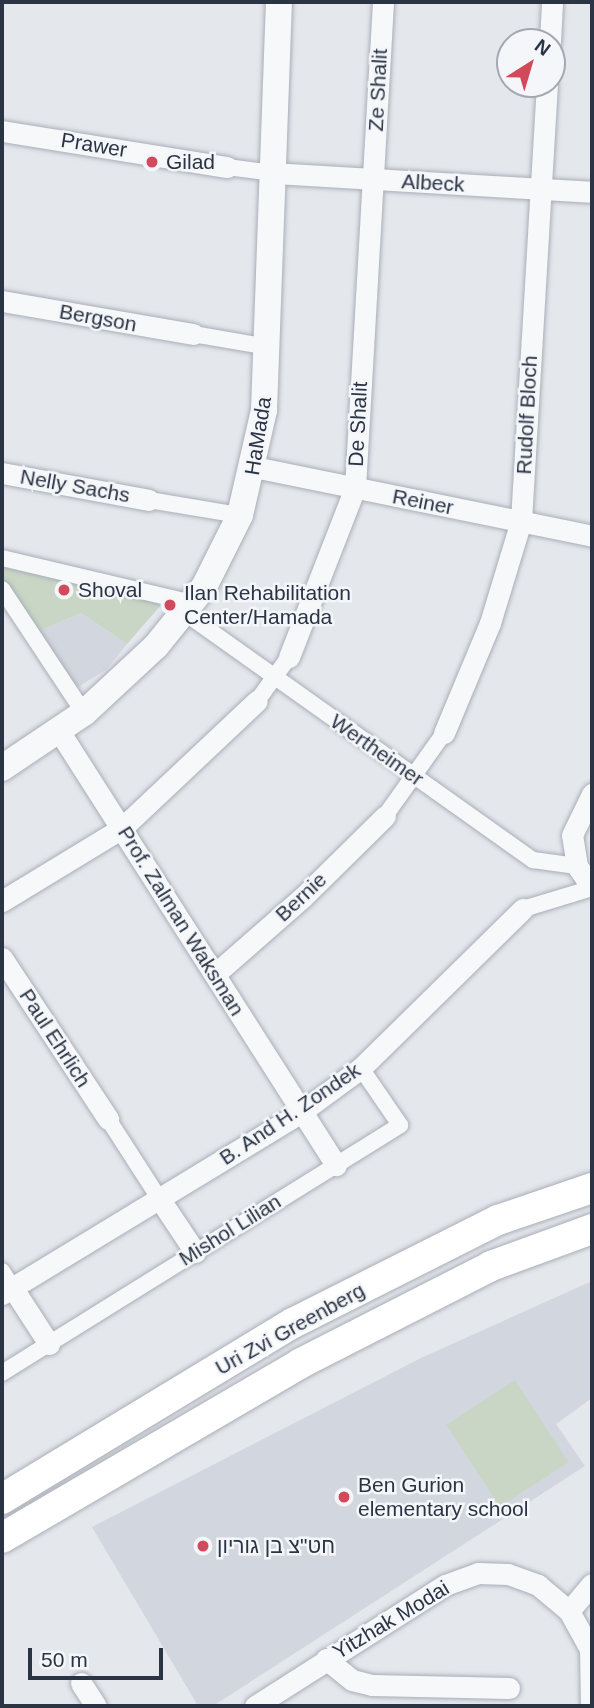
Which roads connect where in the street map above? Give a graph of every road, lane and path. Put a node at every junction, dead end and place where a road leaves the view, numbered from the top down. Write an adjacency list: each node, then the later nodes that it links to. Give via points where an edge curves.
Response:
1 (279, 2): 8 (street, HaMada)
2 (383, 2): 9 (street, Ze Shalit)
3 (552, 2): 4 (street)
4 (551, 28)
5 (546, 98): 10 (street, Rudolf Bloch)
6 (2, 131): 7 (street, Prawer)
7 (227, 167): 8 (street)
8 (273, 173): 9 (street, Albeck); 14 (street, HaMada)
9 (373, 179): 10 (street, Albeck); 17 (street, De Shalit)
10 (541, 189): 11 (street, Albeck); 20 (street, Rudolf Bloch)
11 (592, 192)
12 (2, 301): 13 (street, Bergson)
13 (193, 334): 14 (street)
14 (268, 347): 15 (street, HaMada)
15 (254, 467): 17 (street, Reiner); 19 (street, HaMada)
16 (2, 473): 18 (street, Nelly Sachs)
17 (355, 488): 20 (street, Reiner); 25 (street, De Shalit)
18 (149, 500): 19 (street)
19 (240, 515): 24 (street, HaMada, via 215,569)
20 (521, 521): 21 (street, Reiner); 30 (street, Rudolf Bloch, via 490,623)
21 (592, 536)
22 (2, 558): 24 (street)
23 (2, 589): 28 (street)
24 (189, 608): 26 (street, Wertheimer); 28 (street, HaMada, via 136,667)
25 (289, 657): 26 (street)
26 (274, 678): 27 (street); 32 (street, Wertheimer)
27 (257, 701): 35 (street)
28 (84, 713): 29 (street, HaMada)
29 (59, 731): 31 (street, HaMada); 35 (street, Prof. Zalman Waksman)
30 (444, 733): 32 (street)
31 (2, 768)
32 (416, 776): 34 (street); 36 (street, Wertheimer, via 533,860)
33 (592, 794): 36 (street, via 572,835)
34 (385, 817): 41 (street, Bernie)
35 (122, 828): 38 (street); 41 (street, Prof. Zalman Waksman)
36 (578, 866): 37 (street)
37 (591, 887): 39 (street, B. And H. Zondek)
38 (2, 901)
39 (523, 909): 42 (street, B. And H. Zondek)
40 (2, 958): 44 (street, Paul Ehrlich)
41 (215, 974): 43 (street, Prof. Zalman Waksman)
42 (361, 1068): 43 (street, B. And H. Zondek); 45 (street, Mishol Lilian, via 400,1125)
43 (301, 1112): 45 (street, Prof. Zalman Waksman); 47 (street, B. And H. Zondek)
44 (108, 1119): 47 (street)
45 (336, 1165): 49 (street, Mishol Lilian)
46 (592, 1188): 53 (main road, Uri Zvi Greenberg, via 498,1220 293,1323)
47 (159, 1198): 49 (street); 50 (street, B. And H. Zondek)
48 (592, 1229): 54 (main road, Uri Zvi Greenberg, via 491,1266 301,1363)
49 (195, 1252): 51 (street, Mishol Lilian)
50 (5, 1284): 51 (street)
51 (49, 1344): 52 (street, Mishol Lilian)
52 (2, 1373)
53 (2, 1499)
54 (2, 1538)
55 (592, 1584): 56 (street)
56 (569, 1611): 57 (street, Yitzhak Modai, via 538,1584 508,1574 478,1573 445,1585); 60 (street, via 590,1649)
57 (326, 1659): 59 (street, via 352,1680 372,1685); 62 (street, Yitzhak Modai)
58 (81, 1683): 61 (street)
59 (509, 1688)
60 (592, 1692): 63 (street)
61 (96, 1706)
62 (255, 1706)
63 (591, 1706)

